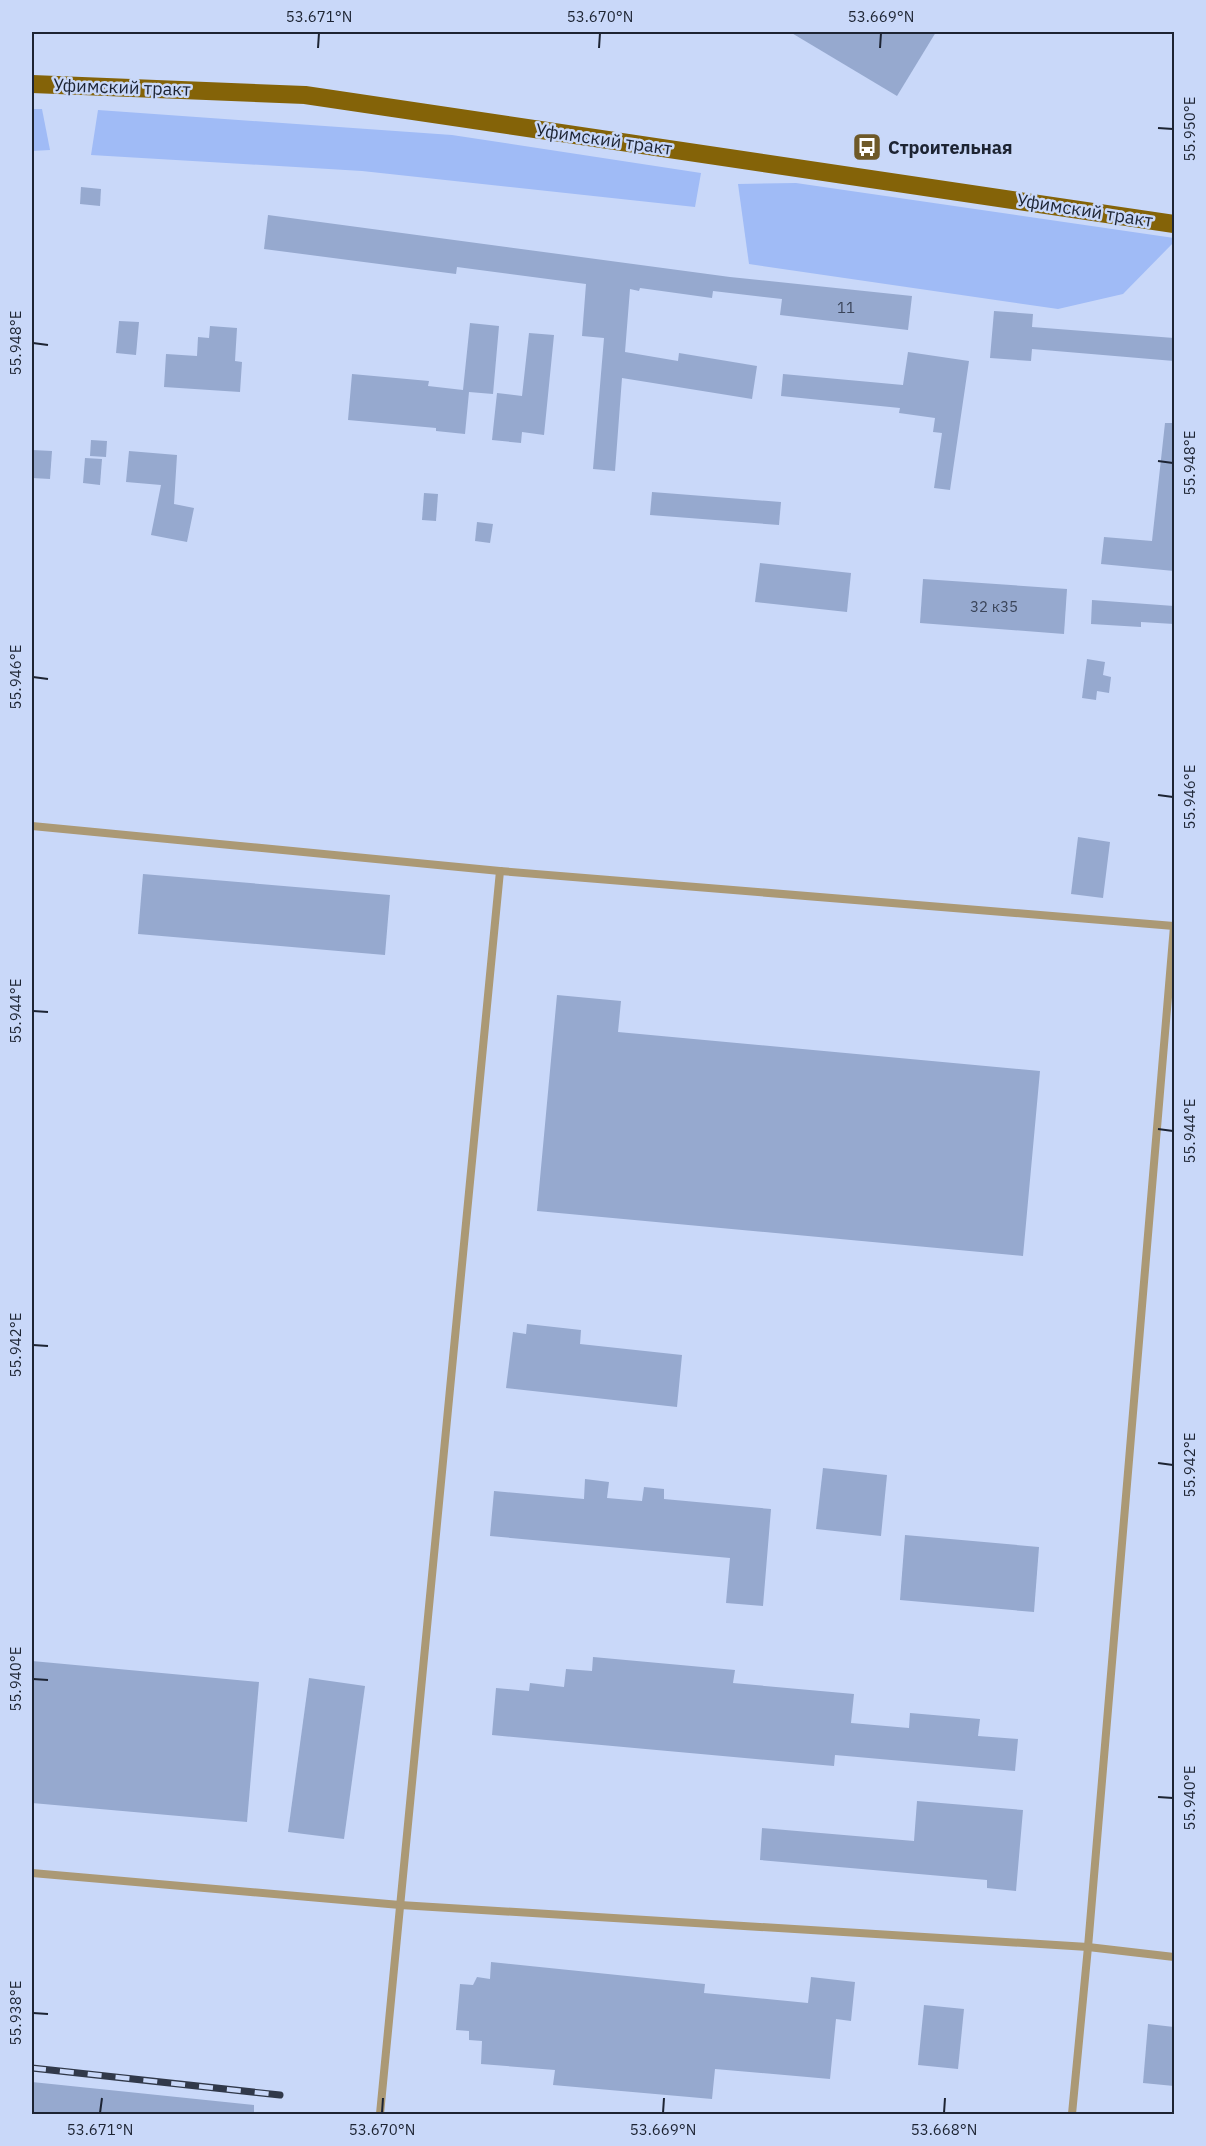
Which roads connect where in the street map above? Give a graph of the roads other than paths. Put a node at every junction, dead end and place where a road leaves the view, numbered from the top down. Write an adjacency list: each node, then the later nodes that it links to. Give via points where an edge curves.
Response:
1 (32, 84): 2 (main road, Уфимский тракт, via 305,95)
2 (1174, 224)
3 (32, 826): 4 (lane)
4 (500, 871): 5 (lane); 7 (lane)
5 (1174, 926): 8 (lane)
6 (32, 1873): 7 (lane)
7 (400, 1905): 8 (lane); 10 (lane)
8 (1088, 1947): 9 (lane); 11 (lane)
9 (1174, 1957)
10 (380, 2115)
11 (1072, 2115)

